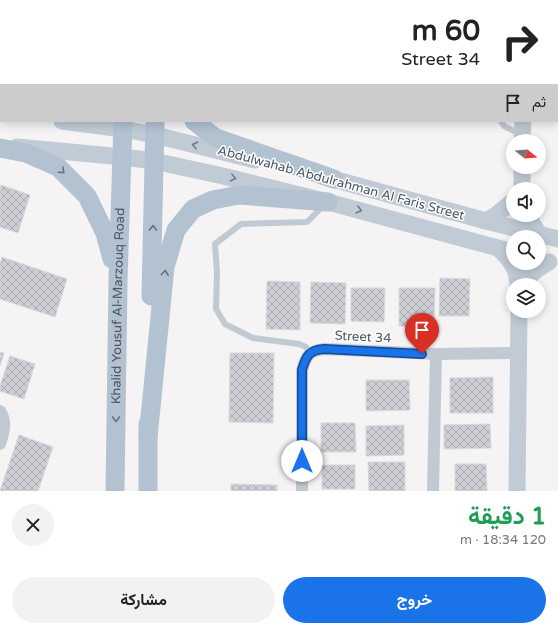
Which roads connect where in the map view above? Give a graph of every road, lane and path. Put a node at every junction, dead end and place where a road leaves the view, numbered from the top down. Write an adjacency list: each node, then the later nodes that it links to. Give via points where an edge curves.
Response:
1 (77, 122): 4 (street, Abdulwahab Abdulrahman Al Faris Street)
2 (195, 122): 10 (main road, via 216,138)
3 (501, 122): 6 (lane, via 510,130)
4 (123, 125): 5 (street, Abdulwahab Abdulrahman Al Faris Street); 8 (main road, Khalid Yousuf Al-Marzouq Road)
5 (155, 128): 9 (main road); 10 (street, Abdulwahab Abdulrahman Al Faris Street, one-way to 5)
6 (523, 132)
7 (0, 147): 8 (street, Abdulwahab Abdulrahman Al Faris Street); 25 (main road, one-way to 25, via 26,153 58,167 87,196 106,232)
8 (123, 156): 9 (street, Abdulwahab Abdulrahman Al Faris Street); 25 (main road, Khalid Yousuf Al-Marzouq Road)
9 (154, 161): 12 (street, Abdulwahab Abdulrahman Al Faris Street, one-way to 12); 31 (main road, one-way to 9)
10 (334, 179): 11 (street, Abdulwahab Abdulrahman Al Faris Street)
11 (399, 197): 13 (street, Abdulwahab Abdulrahman Al Faris Street); 15 (street, via 402,202 401,212)
12 (328, 202): 15 (street, Abdulwahab Abdulrahman Al Faris Street, one-way to 15); 27 (lane, via 306,222 241,224 215,244 216,309 225,324 253,338 299,344 306,347); 31 (main road, one-way to 12, via 165,267 176,230 193,209 212,200 240,195)
13 (424, 204): 16 (street, Abdulwahab Abdulrahman Al Faris Street); 17 (street, via 416,211)
14 (506, 207): 16 (street)
15 (393, 219): 17 (street, Abdulwahab Abdulrahman Al Faris Street)
16 (486, 221): 18 (street, Abdulwahab Abdulrahman Al Faris Street)
17 (417, 226): 21 (street, Abdulwahab Abdulrahman Al Faris Street)
18 (523, 230)
19 (546, 235): 20 (street, Abdulwahab Abdulrahman Al Faris Street)
20 (558, 238)
21 (505, 250): 23 (street)
22 (549, 262): 24 (street, via 536,269)
23 (517, 278)
24 (528, 278)
25 (118, 281): 33 (main road, Khalid Yousuf Al-Marzouq Road, one-way to 33)
26 (519, 318): 28 (street)
27 (310, 353): 29 (street, Street 34, via 324,349); 35 (street, via 302,370)
28 (518, 353): 29 (street, Street 34); 37 (street)
29 (436, 354): 36 (street)
30 (0, 411): 32 (street, via 5,429)
31 (148, 437): 34 (main road)
32 (0, 444)
33 (115, 491)
34 (148, 491)
35 (302, 491)
36 (433, 491)
37 (517, 491)

